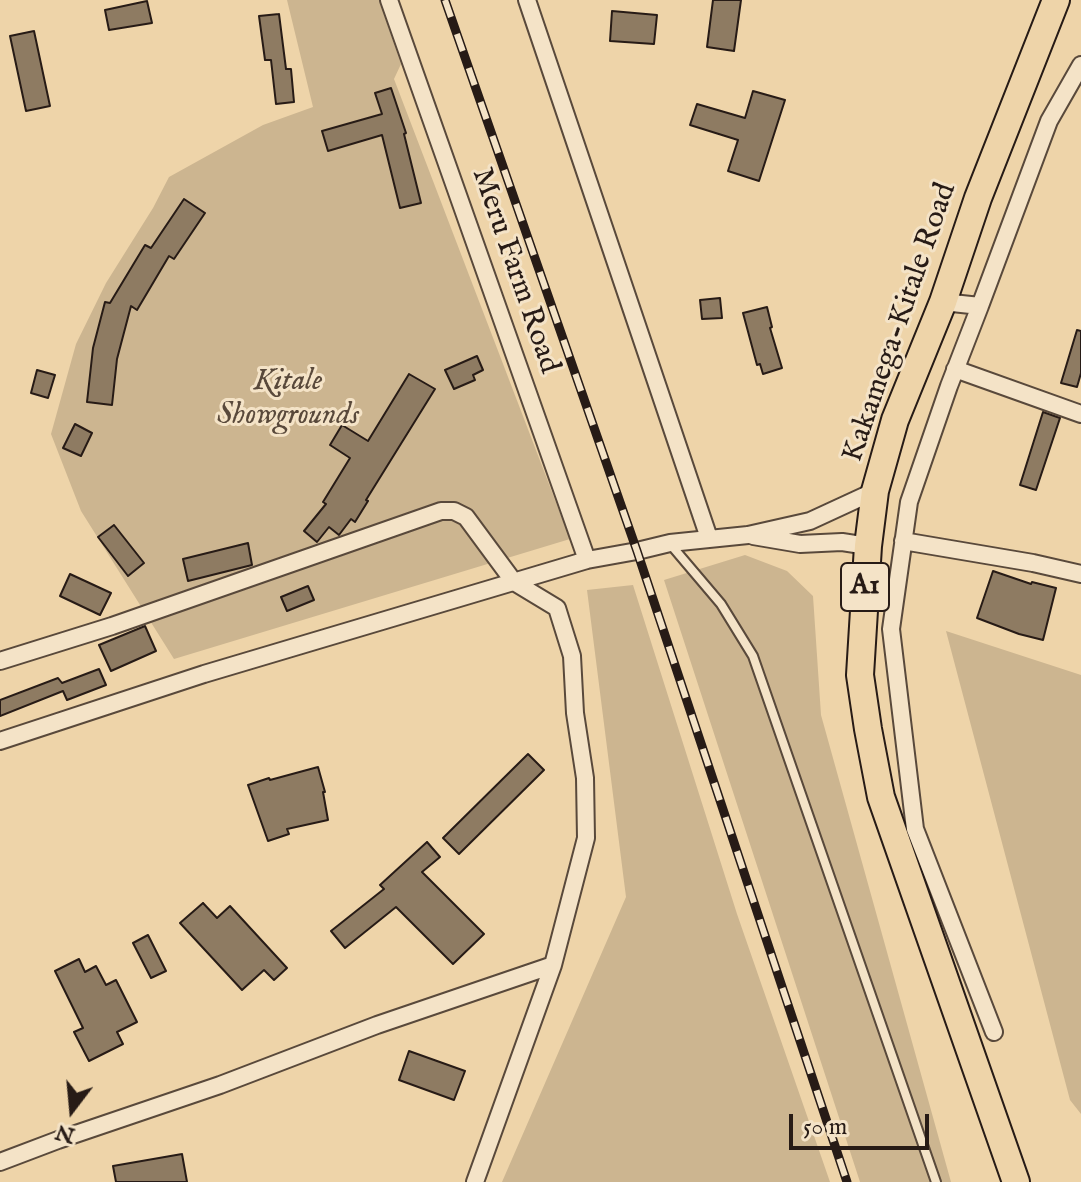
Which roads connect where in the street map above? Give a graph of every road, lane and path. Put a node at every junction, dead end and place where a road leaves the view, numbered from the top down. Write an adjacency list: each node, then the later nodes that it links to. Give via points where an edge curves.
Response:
1 (389, 0): 15 (street, Meru Farm Road)
2 (527, 0): 11 (street)
3 (1056, 0): 5 (highway, Kakamega-Kitale Road / A1)
4 (1079, 71): 6 (street, via 1049,121)
5 (943, 302): 6 (street); 9 (highway, Kakamega-Kitale Road / A1, via 895,420)
6 (980, 306): 7 (street)
7 (955, 369): 8 (street); 12 (street, via 909,502)
8 (1081, 414)
9 (875, 491): 10 (street, via 810,521); 14 (highway, Kakamega-Kitale Road / A1)
10 (748, 535): 11 (street); 14 (street, via 787,543)
11 (709, 538): 13 (street)
12 (903, 541): 16 (street); 21 (street, via 891,629 915,829)
13 (670, 543): 15 (street); 24 (lane, via 721,604 753,656)
14 (868, 546): 25 (highway, Kakamega-Kitale Road / A1, via 860,675 881,797)
15 (587, 560): 17 (street)
16 (1081, 574)
17 (514, 582): 18 (street, via 466,517 441,511); 19 (street); 20 (street, via 557,608 572,656 585,778 586,838)
18 (0, 661)
19 (0, 741)
20 (553, 965): 22 (street); 23 (street)
21 (994, 1032)
22 (0, 1162)
23 (475, 1182)
24 (936, 1182)
25 (1016, 1182)

